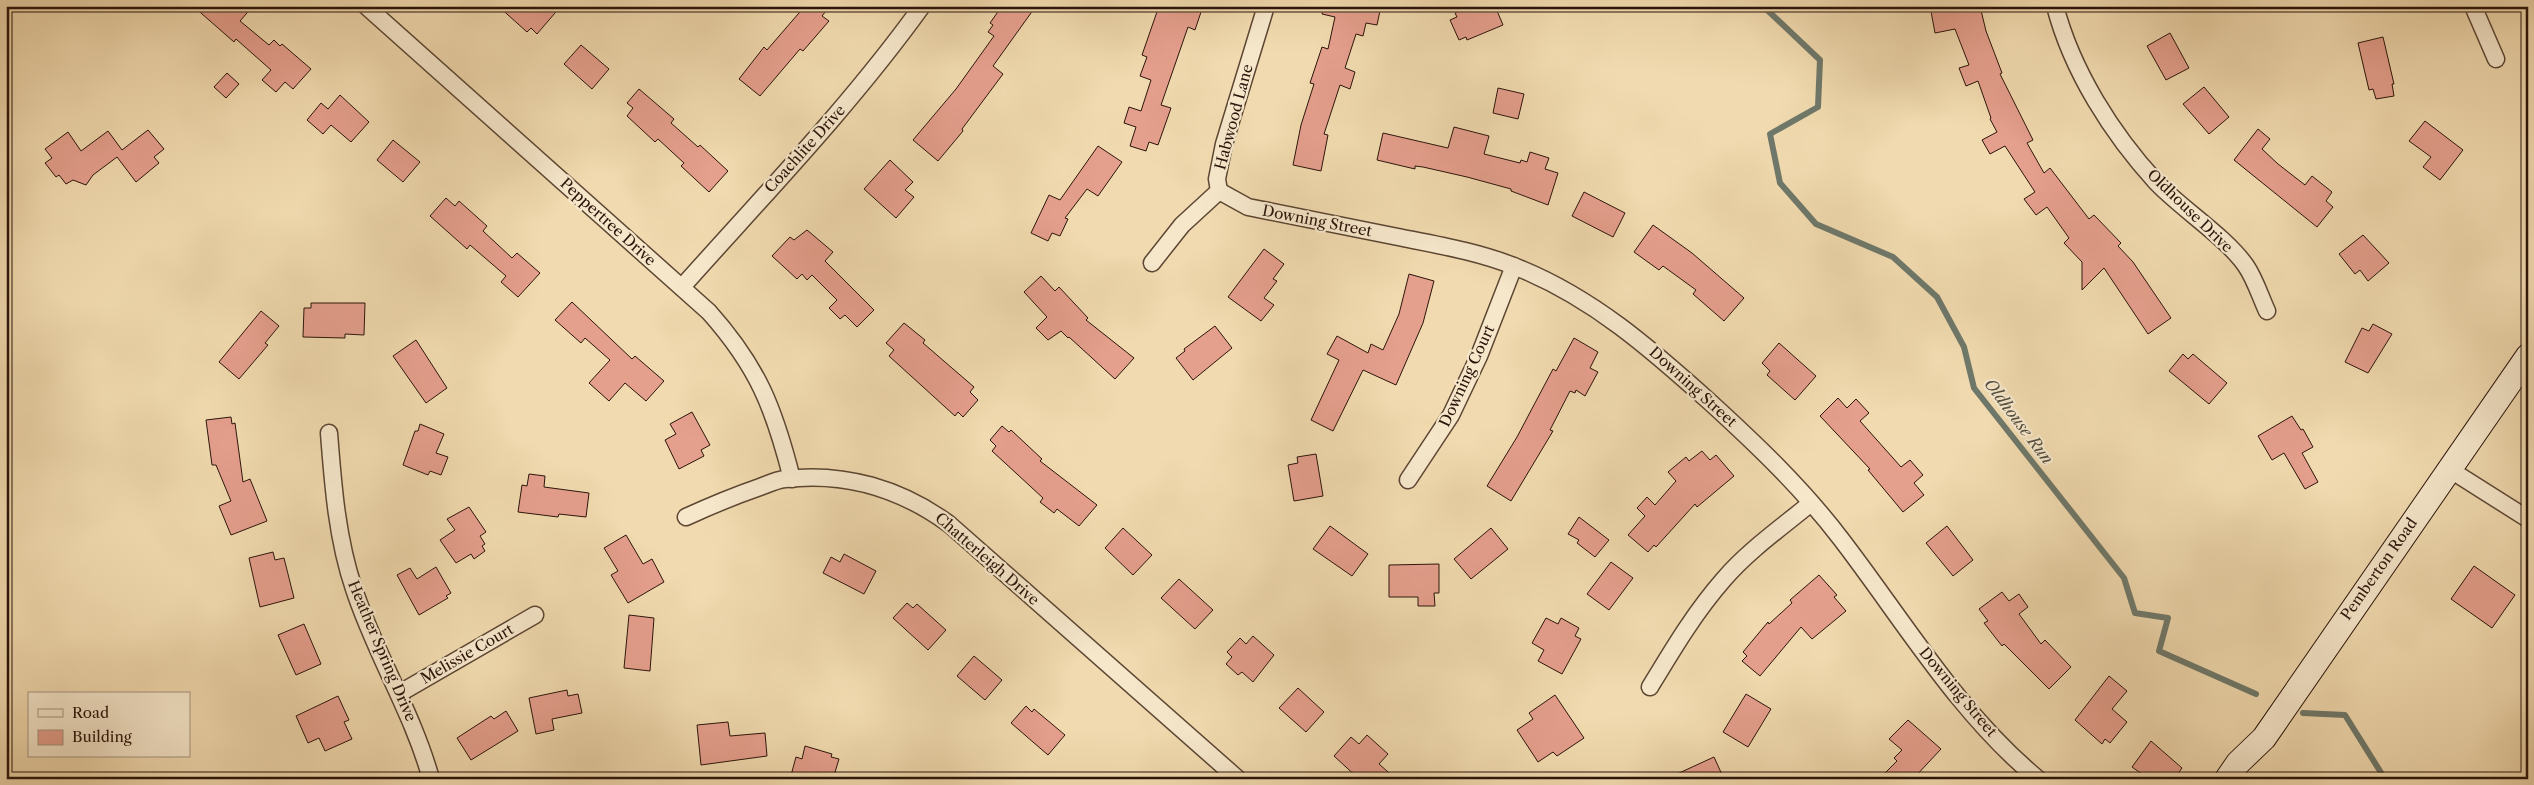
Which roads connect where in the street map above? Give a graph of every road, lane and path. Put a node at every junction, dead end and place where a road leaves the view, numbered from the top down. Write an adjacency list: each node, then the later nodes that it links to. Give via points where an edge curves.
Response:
1 (366, 6): 10 (street, Peppertree Drive)
2 (922, 6): 10 (street, Coachlite Drive, via 847,103)
3 (1266, 6): 7 (street, Habwood Lane, via 1224,144 1217,179)
4 (2055, 6): 11 (street, Oldhouse Drive, via 2077,65 2126,146 2157,183 2245,264)
5 (2473, 6): 6 (street)
6 (2496, 60)
7 (1219, 191): 8 (street, Habwood Lane, via 1182,225); 9 (street, Downing Street, via 1248,207 1454,248)
8 (1152, 263)
9 (1514, 266): 16 (street, Downing Court, via 1479,356 1451,415); 17 (street, Downing Street, via 1597,308 1650,348 1763,450)
10 (682, 287): 15 (street, Peppertree Drive, via 726,331 751,366 778,425)
11 (2266, 311)
12 (2528, 356): 14 (street, Pemberton Road)
13 (329, 433): 22 (street, Heather Spring Drive, via 339,521 354,590)
14 (2449, 469): 19 (street); 26 (street, Pemberton Road, via 2264,738 2238,763)
15 (792, 479): 18 (street, Chatterleigh Drive, via 734,496); 25 (street, Chatterleigh Drive, via 853,480 886,489 928,508 957,530)
16 (1408, 480)
17 (1811, 502): 21 (street, via 1724,578 1681,634); 23 (street, Downing Street, via 1938,670)
18 (686, 517)
19 (2528, 519)
20 (534, 615): 22 (street, Melissie Court)
21 (1650, 687)
22 (400, 693): 24 (street, Heather Spring Drive)
23 (2027, 775)
24 (431, 779)
25 (1238, 779)
26 (2227, 779)

